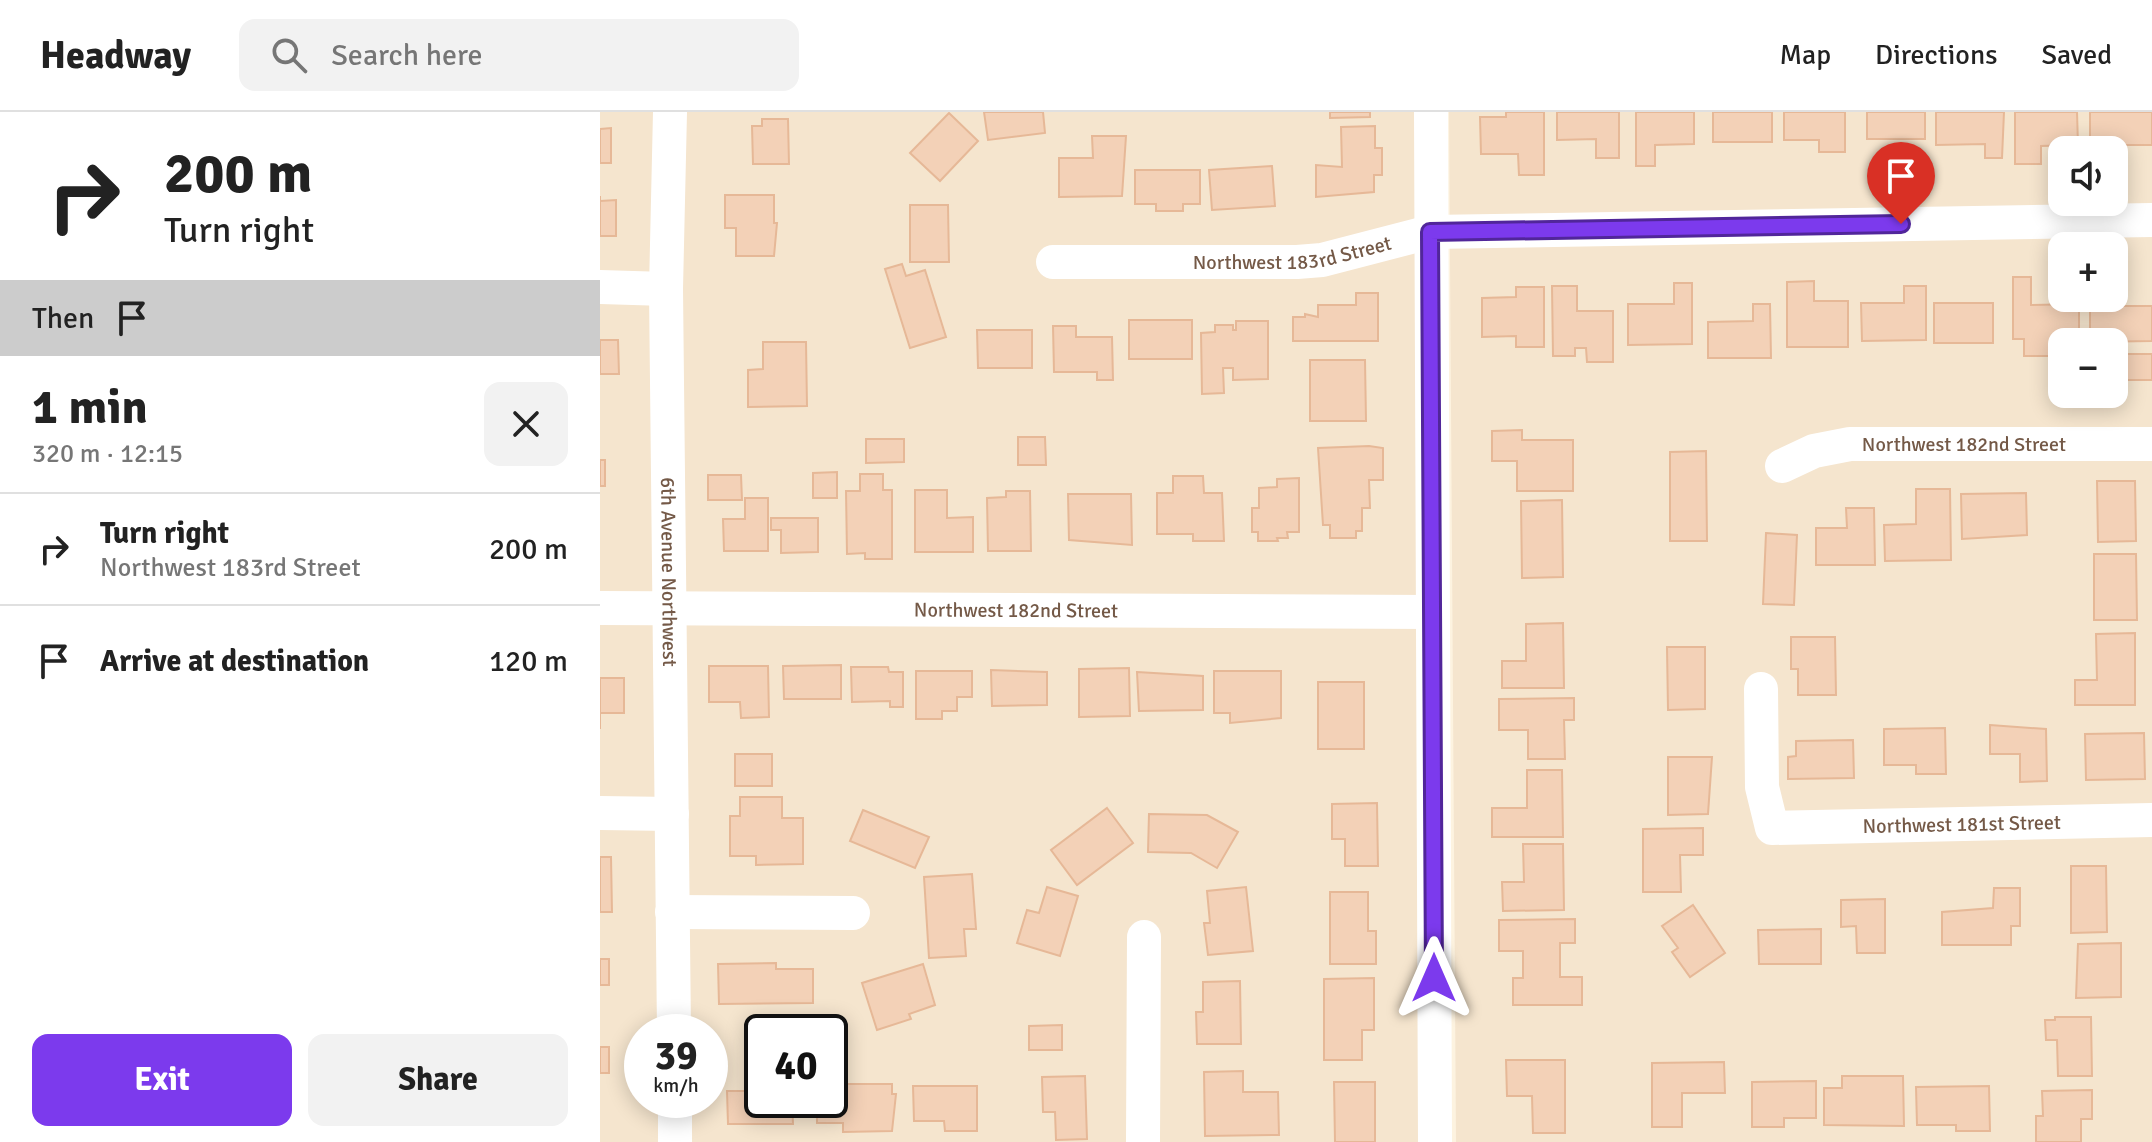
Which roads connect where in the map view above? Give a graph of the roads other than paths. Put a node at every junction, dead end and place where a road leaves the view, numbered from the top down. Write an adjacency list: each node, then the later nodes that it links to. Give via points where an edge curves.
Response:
1 (670, 112): 7 (street, 6th Avenue Northwest)
2 (1431, 112): 4 (street)
3 (2152, 220): 4 (street, Northwest 183rd Street)
4 (1430, 232): 5 (street, Northwest 183rd Street, via 1297,262); 12 (street)
5 (1053, 262)
6 (600, 287): 7 (street)
7 (666, 289): 11 (street, 6th Avenue Northwest)
8 (2152, 444): 9 (street, Northwest 182nd Street, via 1850,444 1814,451)
9 (1782, 466)
10 (600, 608): 11 (street, Northwest 182nd Street)
11 (671, 609): 12 (street, Northwest 182nd Street); 15 (street, 6th Avenue Northwest)
12 (1432, 612): 24 (street)
13 (1761, 689): 16 (street, Northwest 181st Street, via 1762,787 1772,828)
14 (600, 813): 15 (street)
15 (672, 814): 17 (street, 6th Avenue Northwest)
16 (2152, 820)
17 (672, 912): 18 (street); 20 (street, 6th Avenue Northwest)
18 (853, 913)
19 (1144, 937): 23 (street)
20 (674, 1014)
21 (675, 1118): 22 (street)
22 (675, 1142)
23 (1143, 1142)
24 (1435, 1142)

